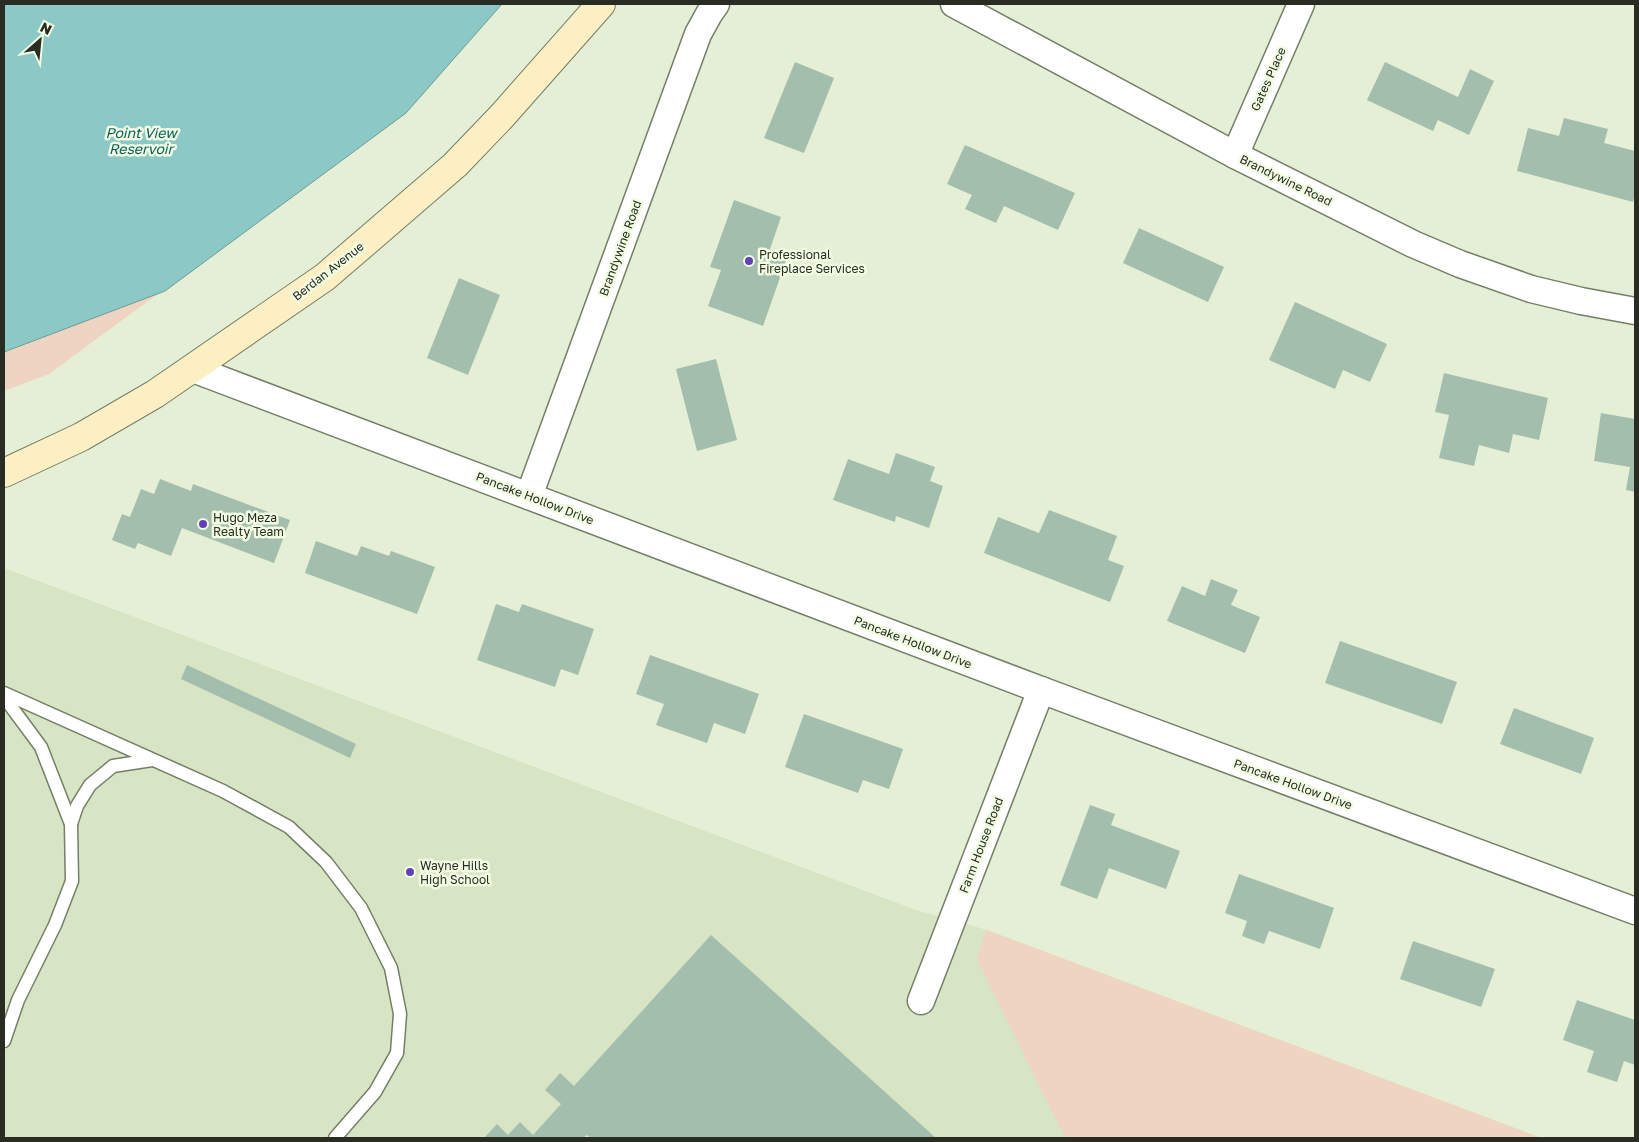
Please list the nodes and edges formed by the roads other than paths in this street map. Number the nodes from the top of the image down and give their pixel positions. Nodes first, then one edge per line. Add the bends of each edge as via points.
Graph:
1 (601, 4) edge
2 (716, 4) edge
3 (954, 4) edge
4 (1301, 4) edge
5 (1235, 155) junction
6 (1635, 311) edge
7 (193, 369) junction
8 (4, 473) edge
9 (529, 496) junction
10 (1041, 690) junction
11 (4, 693) edge
12 (4, 696) edge
13 (152, 760) junction
14 (71, 824) junction
15 (1635, 911) edge
16 (921, 1001) dead end
17 (4, 1041) edge
18 (335, 1138) edge

1 - 7 main road, Berdan Avenue via 455,165 325,277
2 - 9 street, Brandywine Road via 698,34
3 - 5 street, Brandywine Road
4 - 5 street, Gates Place
5 - 6 street, Brandywine Road via 1460,264 1531,289
7 - 8 main road, Berdan Avenue via 82,437
7 - 9 street, Pancake Hollow Drive
9 - 10 street, Pancake Hollow Drive
10 - 15 street, Pancake Hollow Drive
10 - 16 street, Farm House Road
11 - 13 lane
12 - 14 lane via 42,747
13 - 14 lane via 113,766 90,785
13 - 18 lane via 223,791 289,827 326,862 361,908 391,968 400,1014 397,1053 376,1092
14 - 17 lane via 72,881 55,925 18,1000

